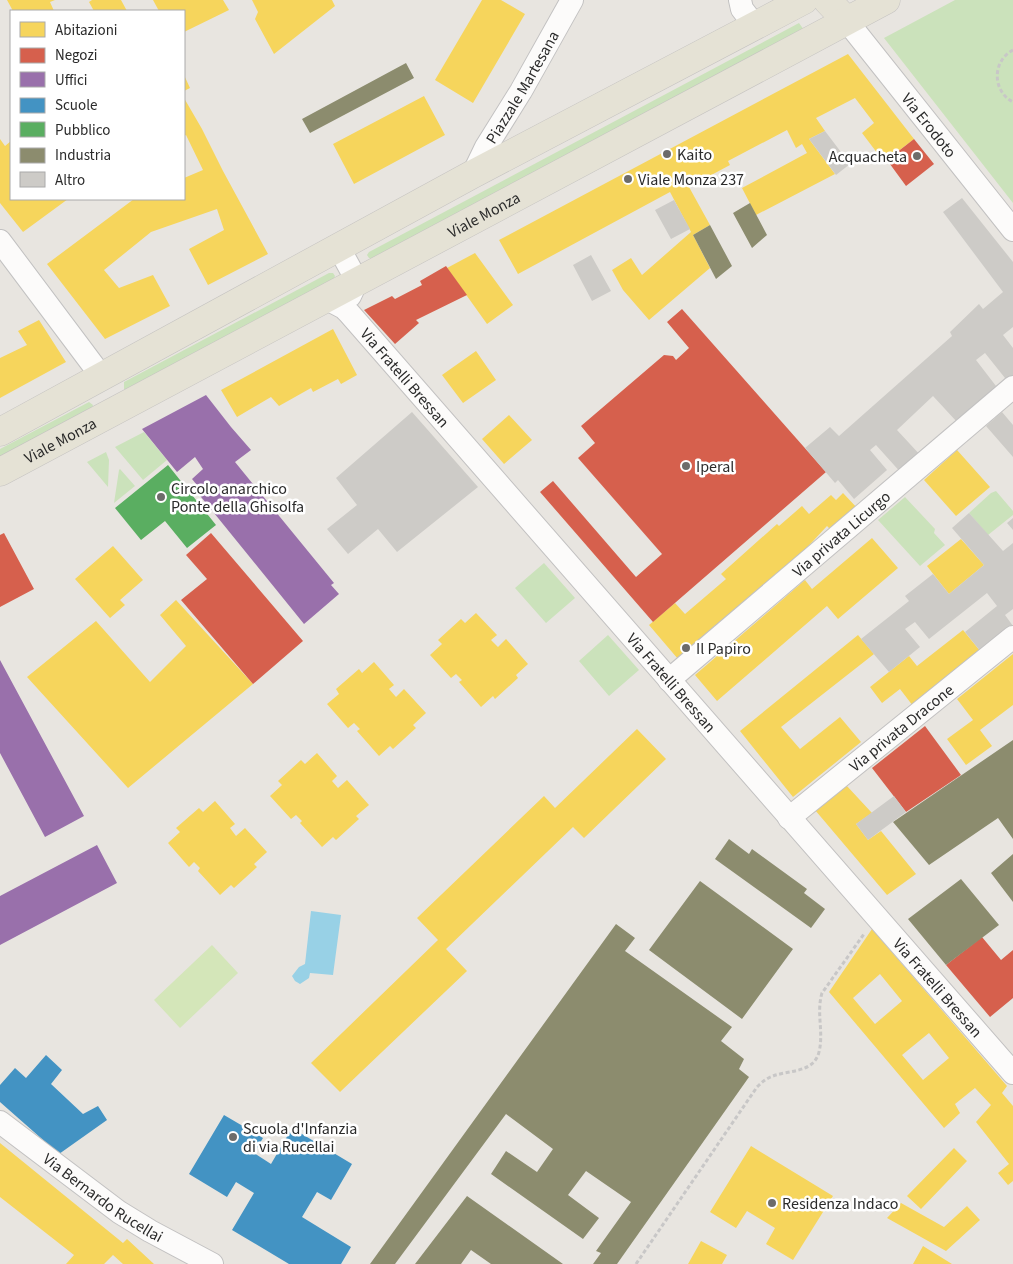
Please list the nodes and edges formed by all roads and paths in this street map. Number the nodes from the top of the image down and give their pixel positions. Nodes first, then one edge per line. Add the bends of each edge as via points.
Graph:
1 (572, 0) edge
2 (740, 0) edge
3 (804, 0) edge
4 (827, 0) edge
5 (886, 0) edge
6 (846, 20) junction
7 (756, 27) junction
8 (1013, 50) edge
9 (1013, 102) edge
10 (473, 174) junction
11 (1013, 230) edge
12 (0, 241) edge
13 (339, 248) junction
14 (357, 281) junction
15 (335, 303) junction
16 (102, 377) junction
17 (1013, 387) edge
18 (119, 408) junction
19 (0, 432) edge
20 (0, 472) edge
21 (1013, 638) edge
22 (669, 680) junction
23 (789, 818) junction
24 (876, 917) junction
25 (1013, 1073) edge
26 (0, 1122) edge
27 (210, 1264) edge
28 (636, 1264) edge

1 - 10 street, Piazzale Martesana
2 - 7 street via 742,9
3 - 7 main road
4 - 6 main road
5 - 6 main road, Viale Monza
6 - 11 street, Via Erodoto
6 - 14 main road, Viale Monza
7 - 10 main road
8 - 9 path via 1003,58 996,75 1002,93
10 - 13 main road
12 - 16 street
13 - 14 street
13 - 16 main road
14 - 15 main road, Viale Monza
15 - 18 main road, Viale Monza
15 - 22 street, Via Fratelli Bressan
16 - 18 main road
16 - 19 main road
17 - 22 street, Via privata Licurgo
18 - 20 main road, Viale Monza
21 - 23 street, Via privata Dracone
22 - 23 street, Via Fratelli Bressan
23 - 24 street, Via Fratelli Bressan
24 - 25 street, Via Fratelli Bressan
24 - 28 path via 822,993 818,1056 804,1069 770,1076 757,1087
26 - 27 street, Via Bernardo Rucellai via 120,1212

